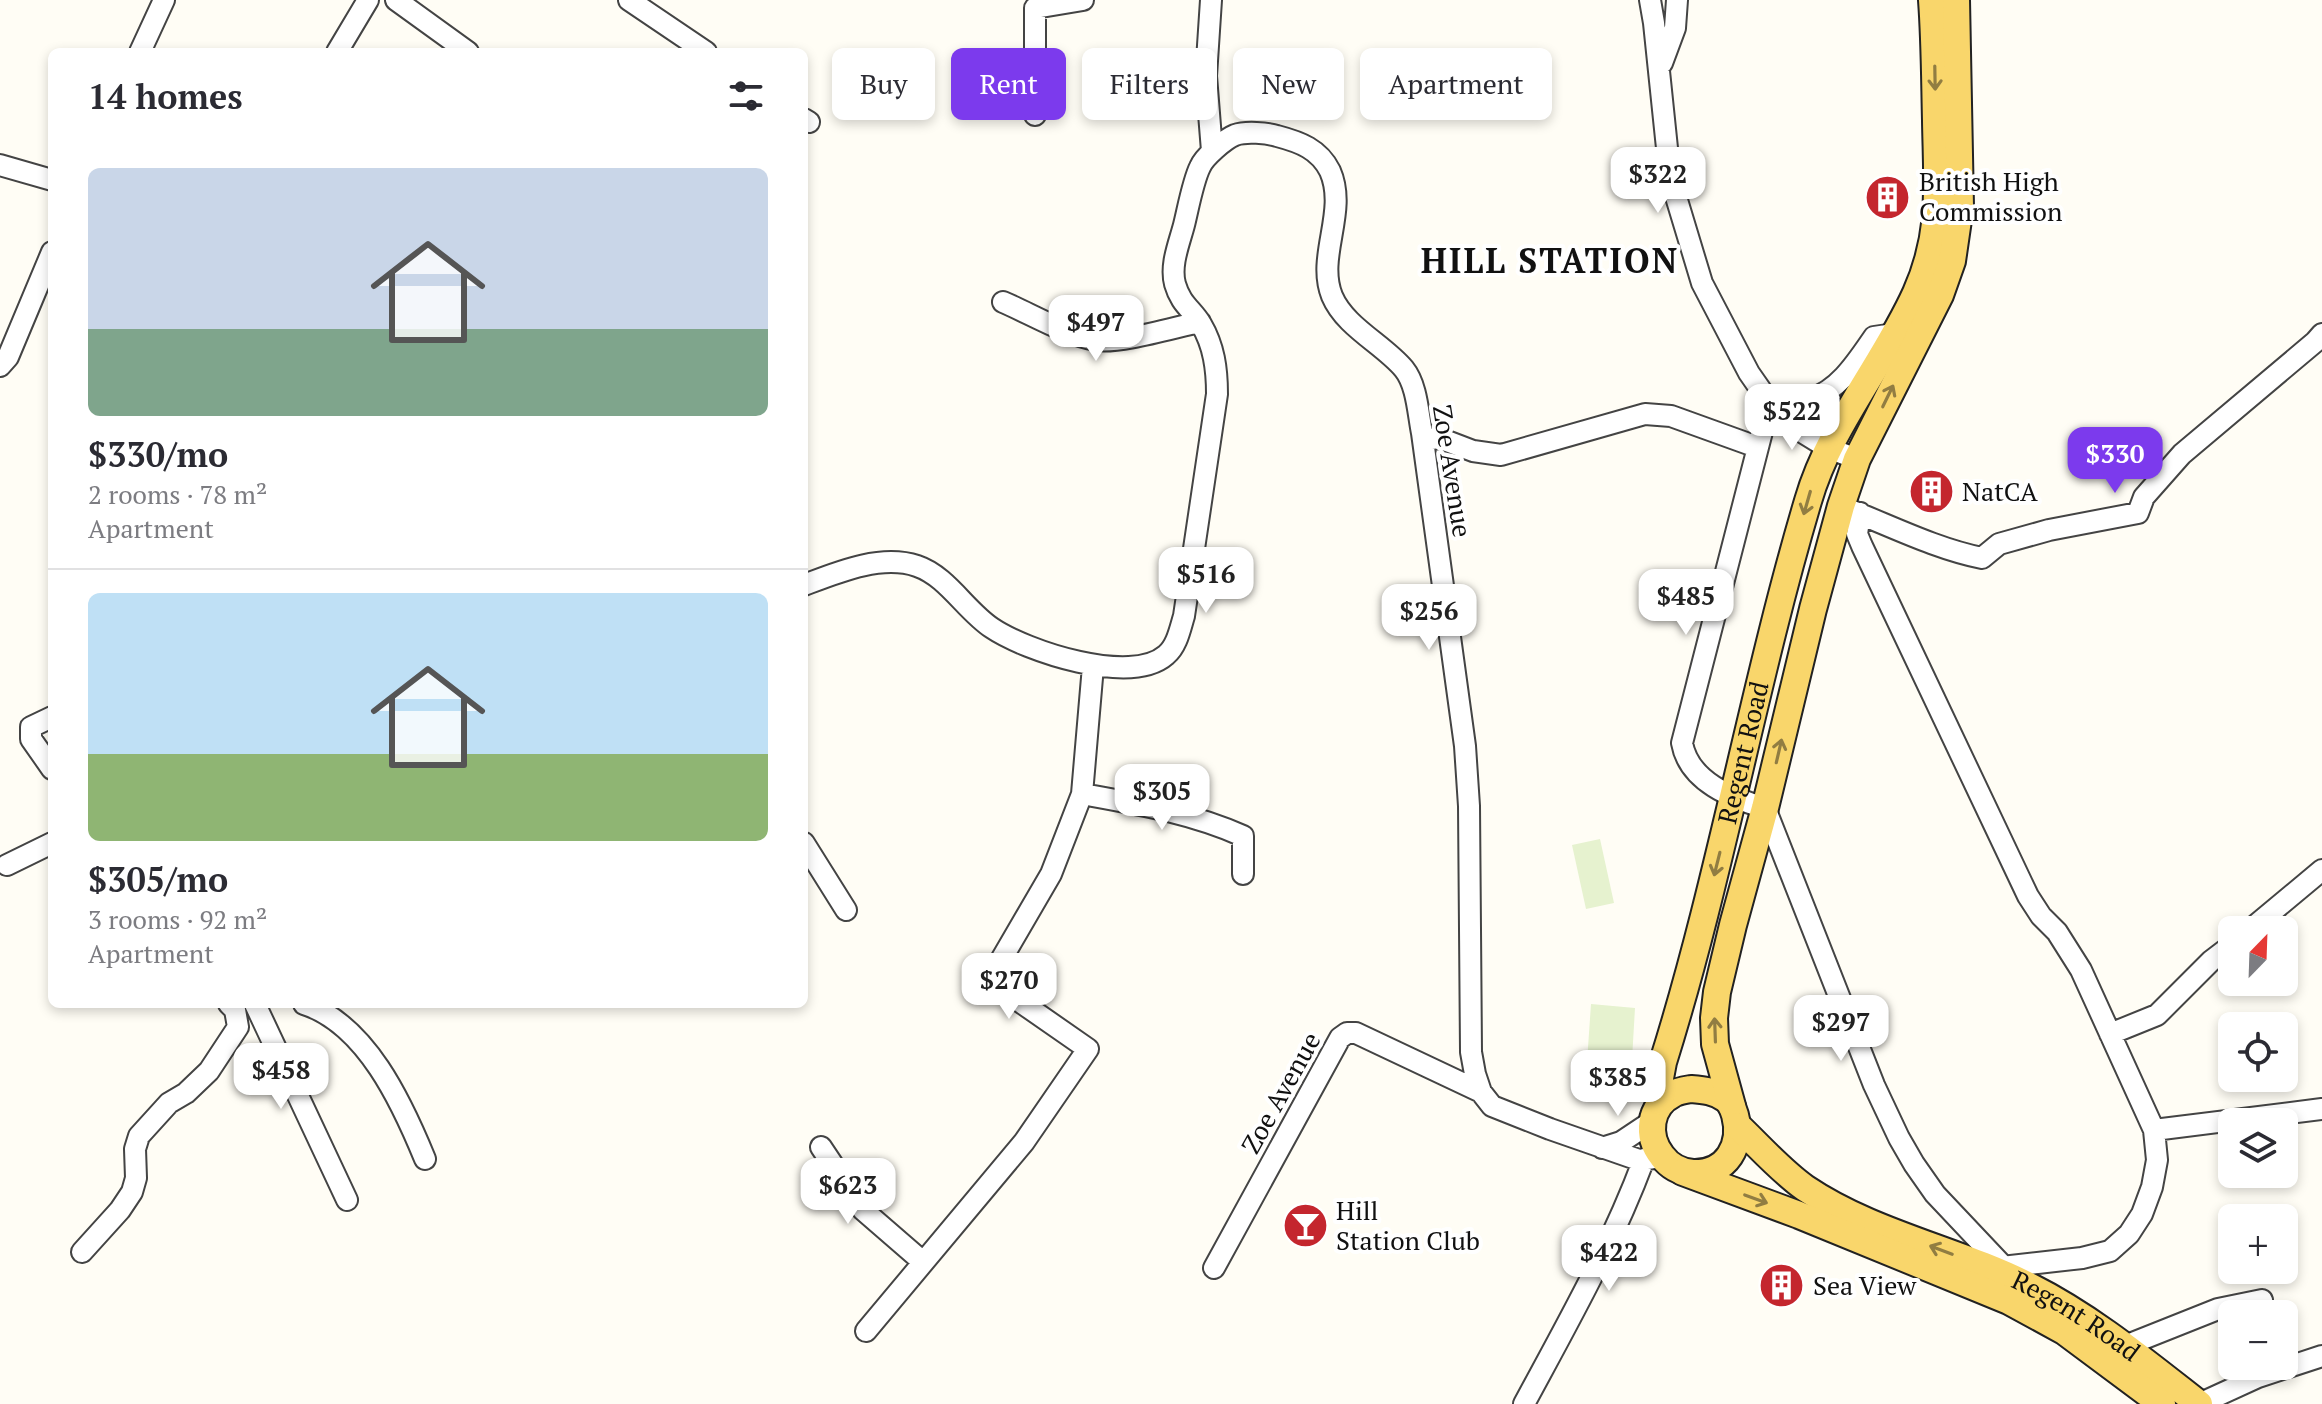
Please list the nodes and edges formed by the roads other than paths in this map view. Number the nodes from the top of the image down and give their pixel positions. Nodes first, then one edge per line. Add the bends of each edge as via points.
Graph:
1 (164, 0) edge
2 (368, 0) edge
3 (396, 0) edge
4 (629, 0) edge
5 (1083, 0) edge
6 (1211, 0) edge
7 (1650, 0) edge
8 (1677, 0) edge
9 (1932, 0) edge
10 (1956, 0) edge
11 (142, 48) edge
12 (339, 48) edge
13 (462, 48) edge
14 (700, 48) edge
15 (1035, 48) edge
16 (1659, 74) junction
17 (1212, 151) junction
18 (0, 165) edge
19 (48, 179) edge
20 (48, 262) edge
21 (1003, 302) dead end
22 (1200, 322) junction
23 (1894, 334) junction
24 (2322, 334) edge
25 (0, 366) edge
26 (1765, 395) junction
27 (1423, 440) junction
28 (1757, 447) junction
29 (1828, 448) junction
30 (1857, 459) junction
31 (1850, 510) junction
32 (808, 584) edge
33 (1093, 666) junction
34 (48, 719) edge
35 (48, 763) edge
36 (1082, 794) junction
37 (1733, 798) junction
38 (1765, 808) junction
39 (48, 845) edge
40 (808, 849) edge
41 (7, 865) dead end
42 (2322, 870) edge
43 (1243, 874) dead end
44 (846, 910) dead end
45 (2267, 916) edge
46 (2218, 956) edge
47 (233, 1008) edge
48 (257, 1008) edge
49 (313, 1008) edge
50 (2110, 1034) junction
51 (1481, 1092) junction
52 (2322, 1109) edge
53 (1656, 1112) junction
54 (1735, 1116) junction
55 (2154, 1130) junction
56 (821, 1147) dead end
57 (1602, 1148) junction
58 (425, 1159) dead end
59 (1663, 1163) junction
60 (347, 1200) dead end
61 (82, 1252) dead end
62 (923, 1262) junction
63 (1998, 1267) junction
64 (1214, 1268) dead end
65 (1965, 1283) junction
66 (2218, 1309) edge
67 (866, 1331) dead end
68 (2125, 1346) junction
69 (2322, 1356) edge
70 (1524, 1404) edge
71 (2162, 1404) edge
72 (2199, 1404) edge

1 - 11 street
2 - 12 street
3 - 13 street
4 - 14 street
5 - 15 street via 1035,8
6 - 17 street via 1206,76
7 - 16 street
8 - 16 street via 1675,28
9 -> 23 main road, Regent Road via 1938,214 1930,256
30 -> 10 main road, Regent Road via 1952,261 1960,206
16 - 26 street via 1670,177 1702,283
17 - 22 street via 1200,166 1174,264 1184,305
17 - 27 street, Zoe Avenue via 1236,134 1269,133 1315,150 1330,172 1335,196 1327,282 1344,314 1406,371
18 - 19 street
20 - 25 street
21 - 22 street via 1098,341
22 - 33 street via 1217,370 1217,394 1179,634 1165,656 1143,666
23 - 26 street via 1874,337 1831,388 1809,399
23 - 29 main road, Regent Road
24 - 31 street via 2182,454 2144,497 2138,513 1999,544 1982,558
26 - 28 street
26 - 29 street via 1781,419
27 - 28 street via 1439,438 1501,455 1645,414 1671,416
27 - 51 street, Zoe Avenue via 1465,746 1471,1052
28 - 37 street via 1682,743 1694,771
29 - 30 street
29 -> 37 main road, Regent Road via 1808,500 1767,650
30 - 31 main road, Regent Road
38 -> 31 main road, Regent Road via 1813,609
31 - 50 street via 1862,546 2021,882 2081,970
32 - 33 street via 871,564 896,561 920,567 975,616 1015,642
33 - 36 street
34 - 35 street via 31,727 31,739
36 - 43 street via 1168,810 1243,836
36 - 62 street via 1051,874 998,965 996,979 1006,992 1088,1049 1024,1142
37 - 38 street
37 -> 53 main road, Regent Road via 1663,1062
54 -> 38 main road, Regent Road via 1715,1044 1715,1005
38 - 63 street via 1899,1138 1935,1194
39 - 41 street
40 - 44 street
42 - 45 street
46 - 50 street via 2157,1015
47 - 61 street via 238,1027 209,1071 139,1136 132,1192
48 - 60 street
49 - 58 street via 348,1031 380,1068
50 - 55 street
51 - 57 street, Zoe Avenue via 1492,1106
51 - 64 street, Zoe Avenue via 1347,1033
52 - 55 street
53 - 54 main road via 1674,1093 1691,1089 1724,1097
53 - 57 street via 1621,1142
53 - 59 main road via 1653,1143
54 - 59 main road via 1732,1152 1713,1170 1700,1173
63 -> 54 main road, Regent Road via 1831,1204 1793,1178
55 - 63 street via 2157,1160 2152,1187 2129,1234 2110,1251
56 - 62 street via 863,1210
57 - 59 street, Zoe Avenue
59 -> 65 main road, Regent Road
59 - 70 street via 1624,1211
62 - 67 street
63 - 65 street
63 - 68 main road, Regent Road
65 - 71 main road, Regent Road via 2053,1324
66 - 68 street
68 - 72 main road, Regent Road
69 - 72 street

